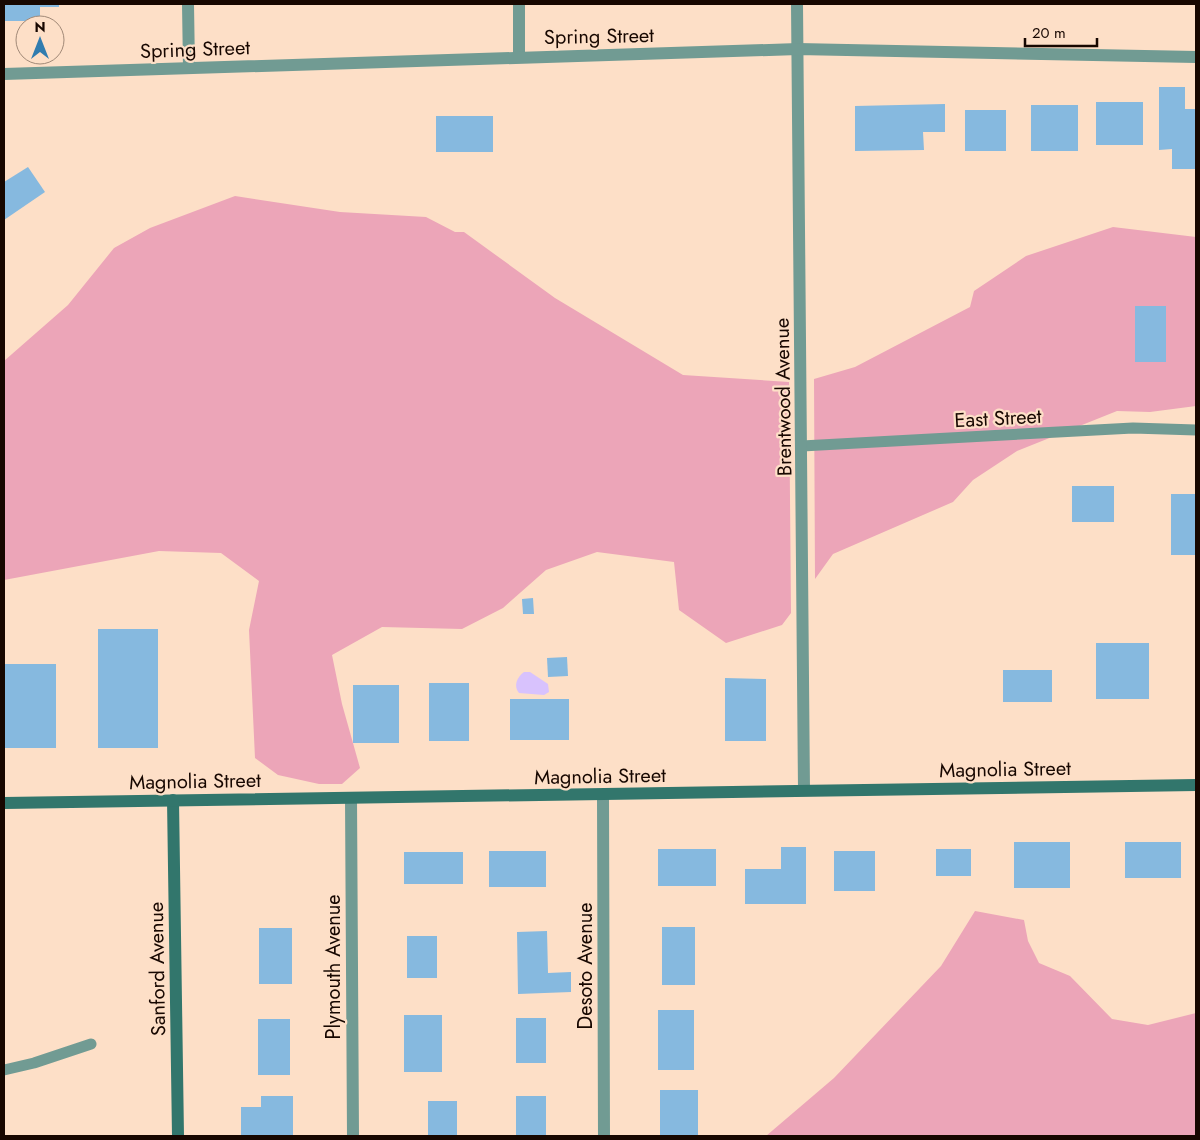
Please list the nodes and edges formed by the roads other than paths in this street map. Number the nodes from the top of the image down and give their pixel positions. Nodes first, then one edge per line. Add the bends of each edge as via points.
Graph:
1 (188, 4) edge
2 (518, 4) edge
3 (797, 4) edge
4 (798, 49) junction
5 (519, 56) junction
6 (1196, 57) edge
7 (189, 68) junction
8 (4, 74) edge
9 (1196, 430) edge
10 (802, 446) junction
11 (1196, 786) edge
12 (804, 790) junction
13 (603, 795) junction
14 (351, 798) junction
15 (173, 800) junction
16 (4, 803) edge
17 (92, 1044) dead end
18 (4, 1070) edge
19 (178, 1136) edge
20 (353, 1136) edge
21 (604, 1136) edge

1 - 7 street
2 - 5 street
3 - 4 street, Brentwood Avenue
4 - 5 street, Spring Street
4 - 6 street, Spring Street
4 - 10 street, Brentwood Avenue
5 - 7 street, Spring Street
7 - 8 street, Spring Street
9 - 10 lane, East Street via 1133,428
10 - 12 street, Brentwood Avenue
11 - 12 street, Magnolia Street
12 - 13 street, Magnolia Street
13 - 14 street, Magnolia Street
13 - 21 street, Desoto Avenue
14 - 15 street, Magnolia Street
14 - 20 street, Plymouth Avenue
15 - 16 street, Magnolia Street
15 - 19 street, Sanford Avenue
17 - 18 lane

